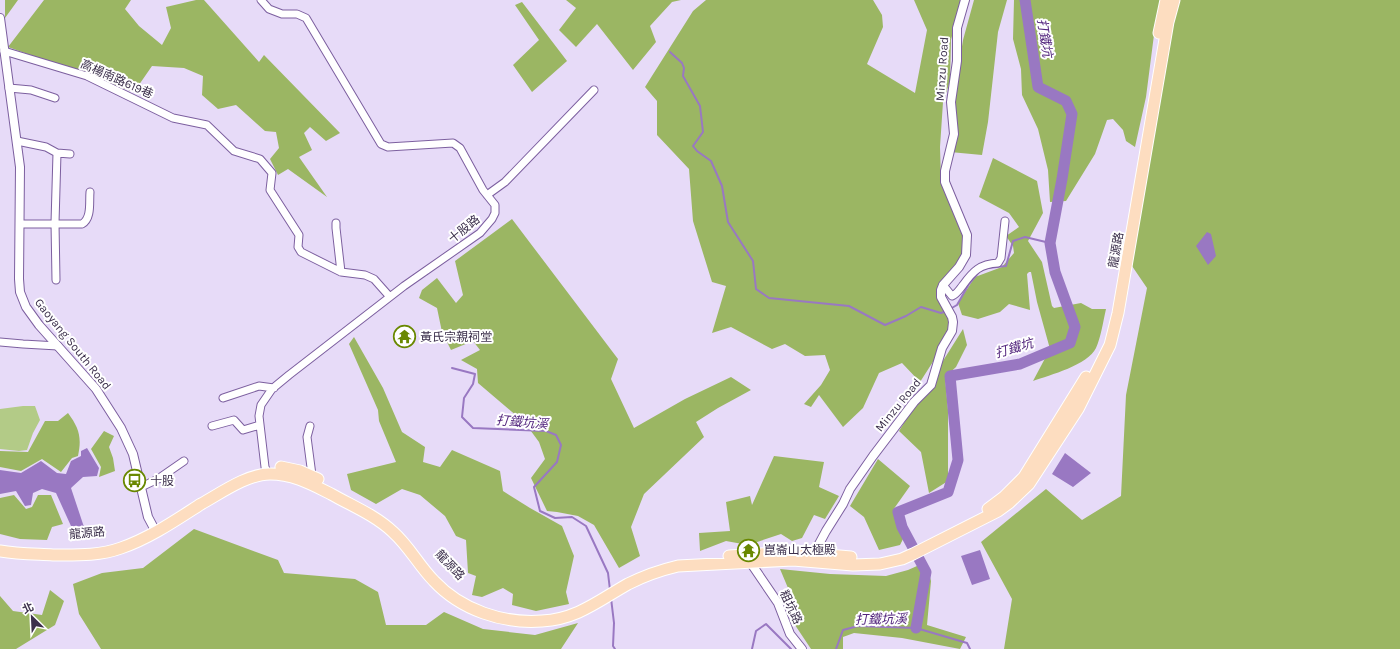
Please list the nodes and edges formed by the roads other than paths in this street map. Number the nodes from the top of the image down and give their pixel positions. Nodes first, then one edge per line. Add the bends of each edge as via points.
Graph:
1 (261, 0) edge
2 (965, 0) edge
3 (1166, 0) edge
4 (1174, 0) edge
5 (0, 18) edge
6 (4, 51) junction
7 (10, 88) junction
8 (594, 90) dead end
9 (55, 98) dead end
10 (18, 141) junction
11 (57, 153) junction
12 (70, 154) dead end
13 (90, 192) dead end
14 (487, 196) junction
15 (1005, 221) dead end
16 (336, 223) dead end
17 (20, 224) junction
18 (55, 224) junction
19 (341, 272) junction
20 (56, 280) dead end
21 (943, 285) junction
22 (390, 297) junction
23 (0, 342) edge
24 (58, 346) junction
25 (274, 388) junction
26 (223, 398) dead end
27 (260, 425) junction
28 (212, 426) dead end
29 (310, 426) dead end
30 (184, 461) dead end
31 (267, 471) junction
32 (312, 476) junction
33 (1027, 481) junction
34 (141, 487) junction
35 (154, 529) junction
36 (0, 544) edge
37 (0, 551) edge
38 (812, 557) junction
39 (748, 558) junction
40 (610, 591) junction
41 (802, 649) edge

1 - 14 street, 十股路 via 269,9 306,18 381,144 388,147 453,143 460,148
2 - 21 street, Minzu Road via 956,28 957,61 951,102 954,134 945,171 946,182 967,235 966,255
3 - 33 main road, 龍源路 via 1112,309 1104,338 1092,367
4 - 33 main road, 龍源路 via 1118,313 1110,345 1078,409
5 - 6 street, Gaoyang South Road
6 - 7 street, Gaoyang South Road
6 - 19 street, 高楊南路619巷 via 87,76 173,118 207,125 234,151 260,159 272,173 270,190 299,235 298,247 301,252
7 - 9 street via 31,90
7 - 10 street, Gaoyang South Road
8 - 14 street via 505,182
10 - 11 street via 46,147
10 - 17 street, Gaoyang South Road
11 - 12 street
11 - 18 street
13 - 18 street via 89,215 86,221 82,224
14 - 22 street, 十股路 via 496,212 480,233
15 - 21 street via 1001,258 998,263 980,266 952,296
16 - 19 street
17 - 18 street
17 - 24 street, Gaoyang South Road via 20,292 26,307
18 - 20 street
19 - 22 street via 374,279
21 - 38 street, Minzu Road via 942,297 952,317 952,331 942,348 931,385 914,402 850,489
22 - 25 street, 十股路
23 - 24 street
24 - 34 street, Gaoyang South Road via 96,389 121,428 133,454
25 - 26 street via 259,386
25 - 27 street, 十股路 via 261,406
27 - 28 street via 244,430 234,420
27 - 31 street, 十股路
29 - 32 street via 306,437
30 - 34 street
31 - 32 main road, 龍源路 via 289,468
31 - 35 main road via 238,483
31 - 40 main road via 309,483 375,518 403,542 427,574 443,590 477,610 522,621 559,619 575,615
32 - 40 main road, 龍源路 via 390,520 408,537 447,585 479,604 522,615 540,615 573,608
33 - 38 main road via 994,506 916,549 879,558
34 - 35 street, Gaoyang South Road
35 - 36 main road, 龍源路 via 119,542 91,548
35 - 37 main road via 121,548 91,555
38 - 39 main road via 794,552
39 - 40 main road via 670,568
39 - 41 street, 粗坑路 via 778,603 790,634

